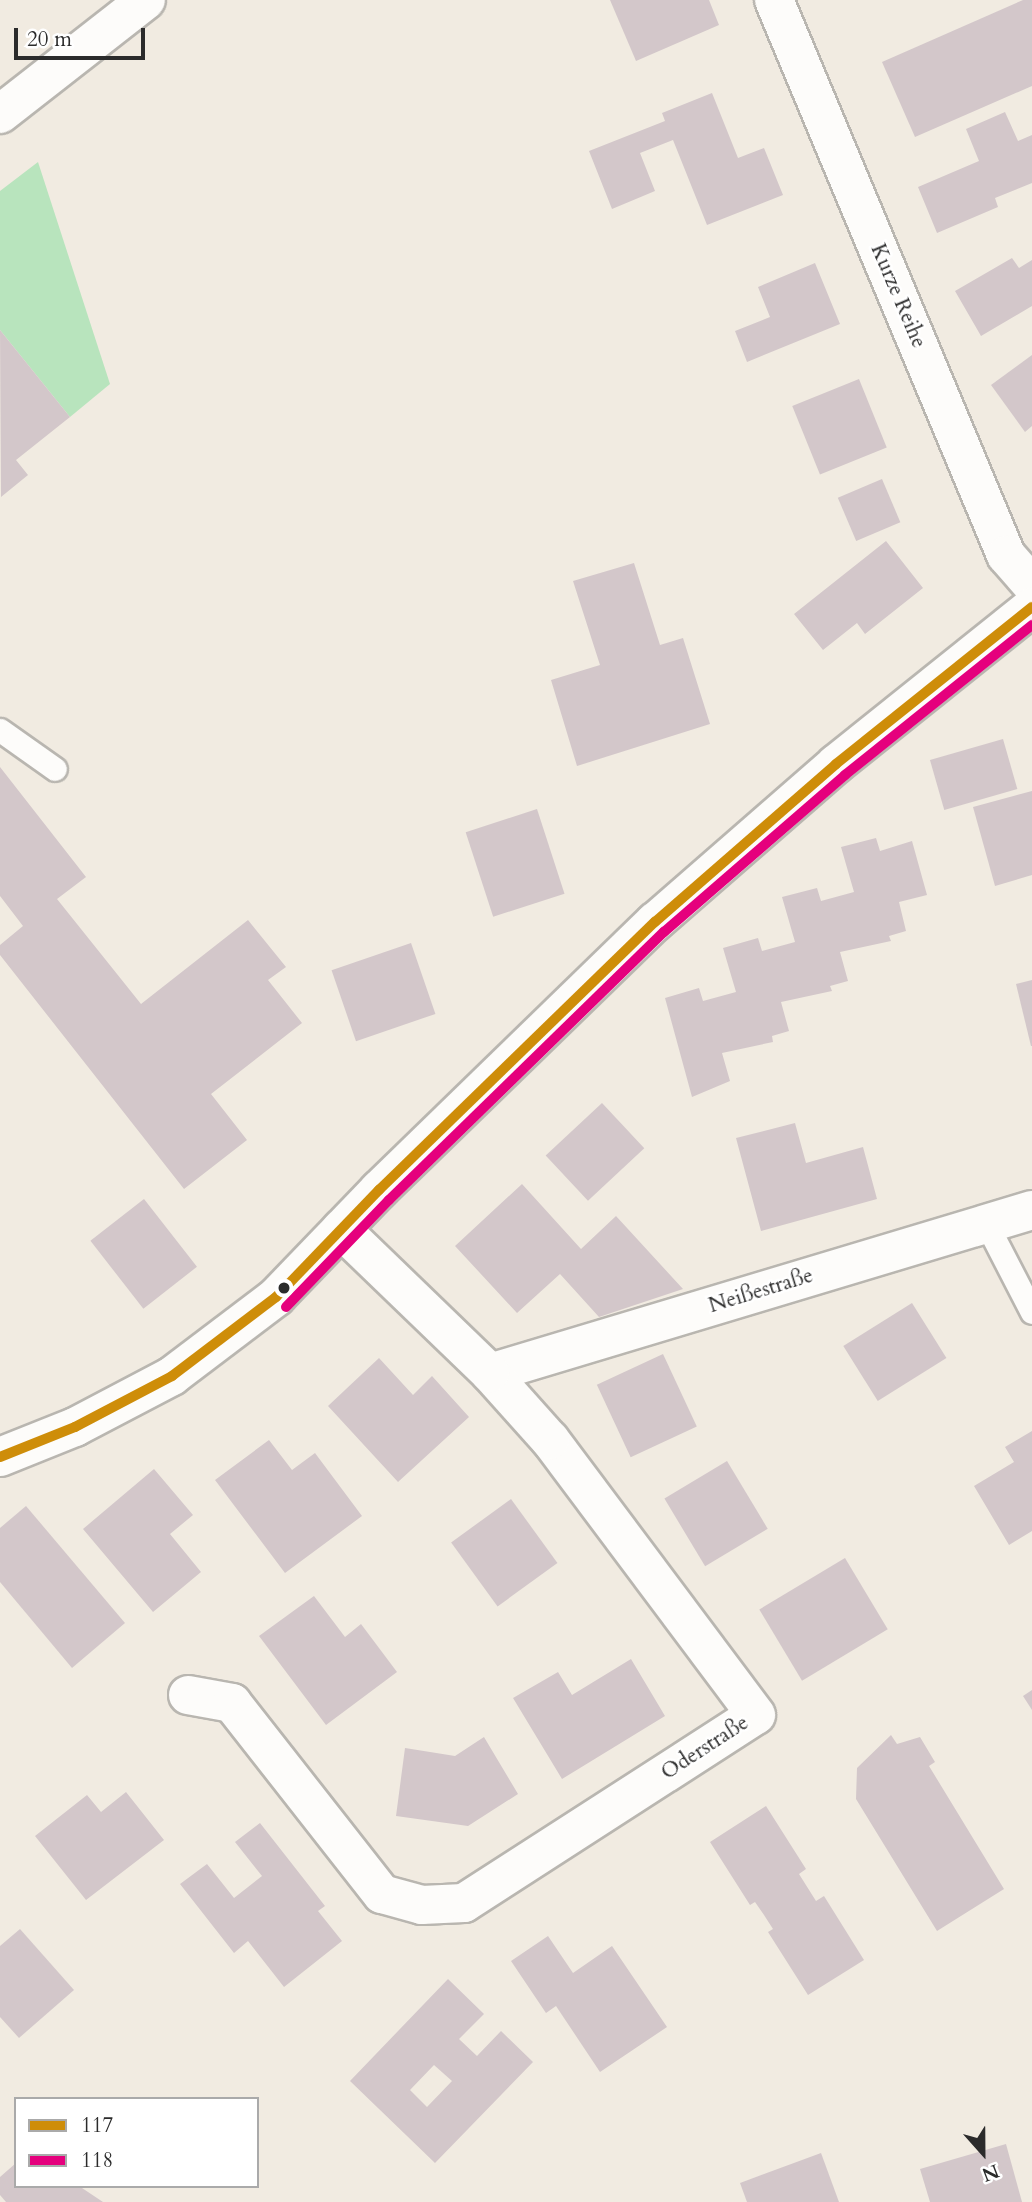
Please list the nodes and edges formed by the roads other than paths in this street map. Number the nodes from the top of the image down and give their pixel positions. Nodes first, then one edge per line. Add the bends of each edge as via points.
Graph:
1 (146, 0) edge
2 (774, 0) edge
3 (0, 114) edge
4 (1032, 585) edge
5 (1032, 607) edge
6 (0, 730) edge
7 (55, 769) dead end
8 (1032, 1210) edge
9 (986, 1223) junction
10 (341, 1229) junction
11 (1032, 1312) edge
12 (490, 1373) junction
13 (0, 1457) edge
14 (188, 1695) dead end

1 - 3 street
2 - 4 street, Kurze Reihe via 1006,555
5 - 10 street via 836,764 655,922
6 - 7 lane
8 - 9 street, Neißestraße
9 - 11 lane
9 - 12 street, Neißestraße
10 - 12 street, Oderstraße
10 - 13 street via 276,1297 172,1376 75,1427
12 - 14 street, Oderstraße via 550,1440 756,1715 464,1903 422,1906 382,1894 233,1703

